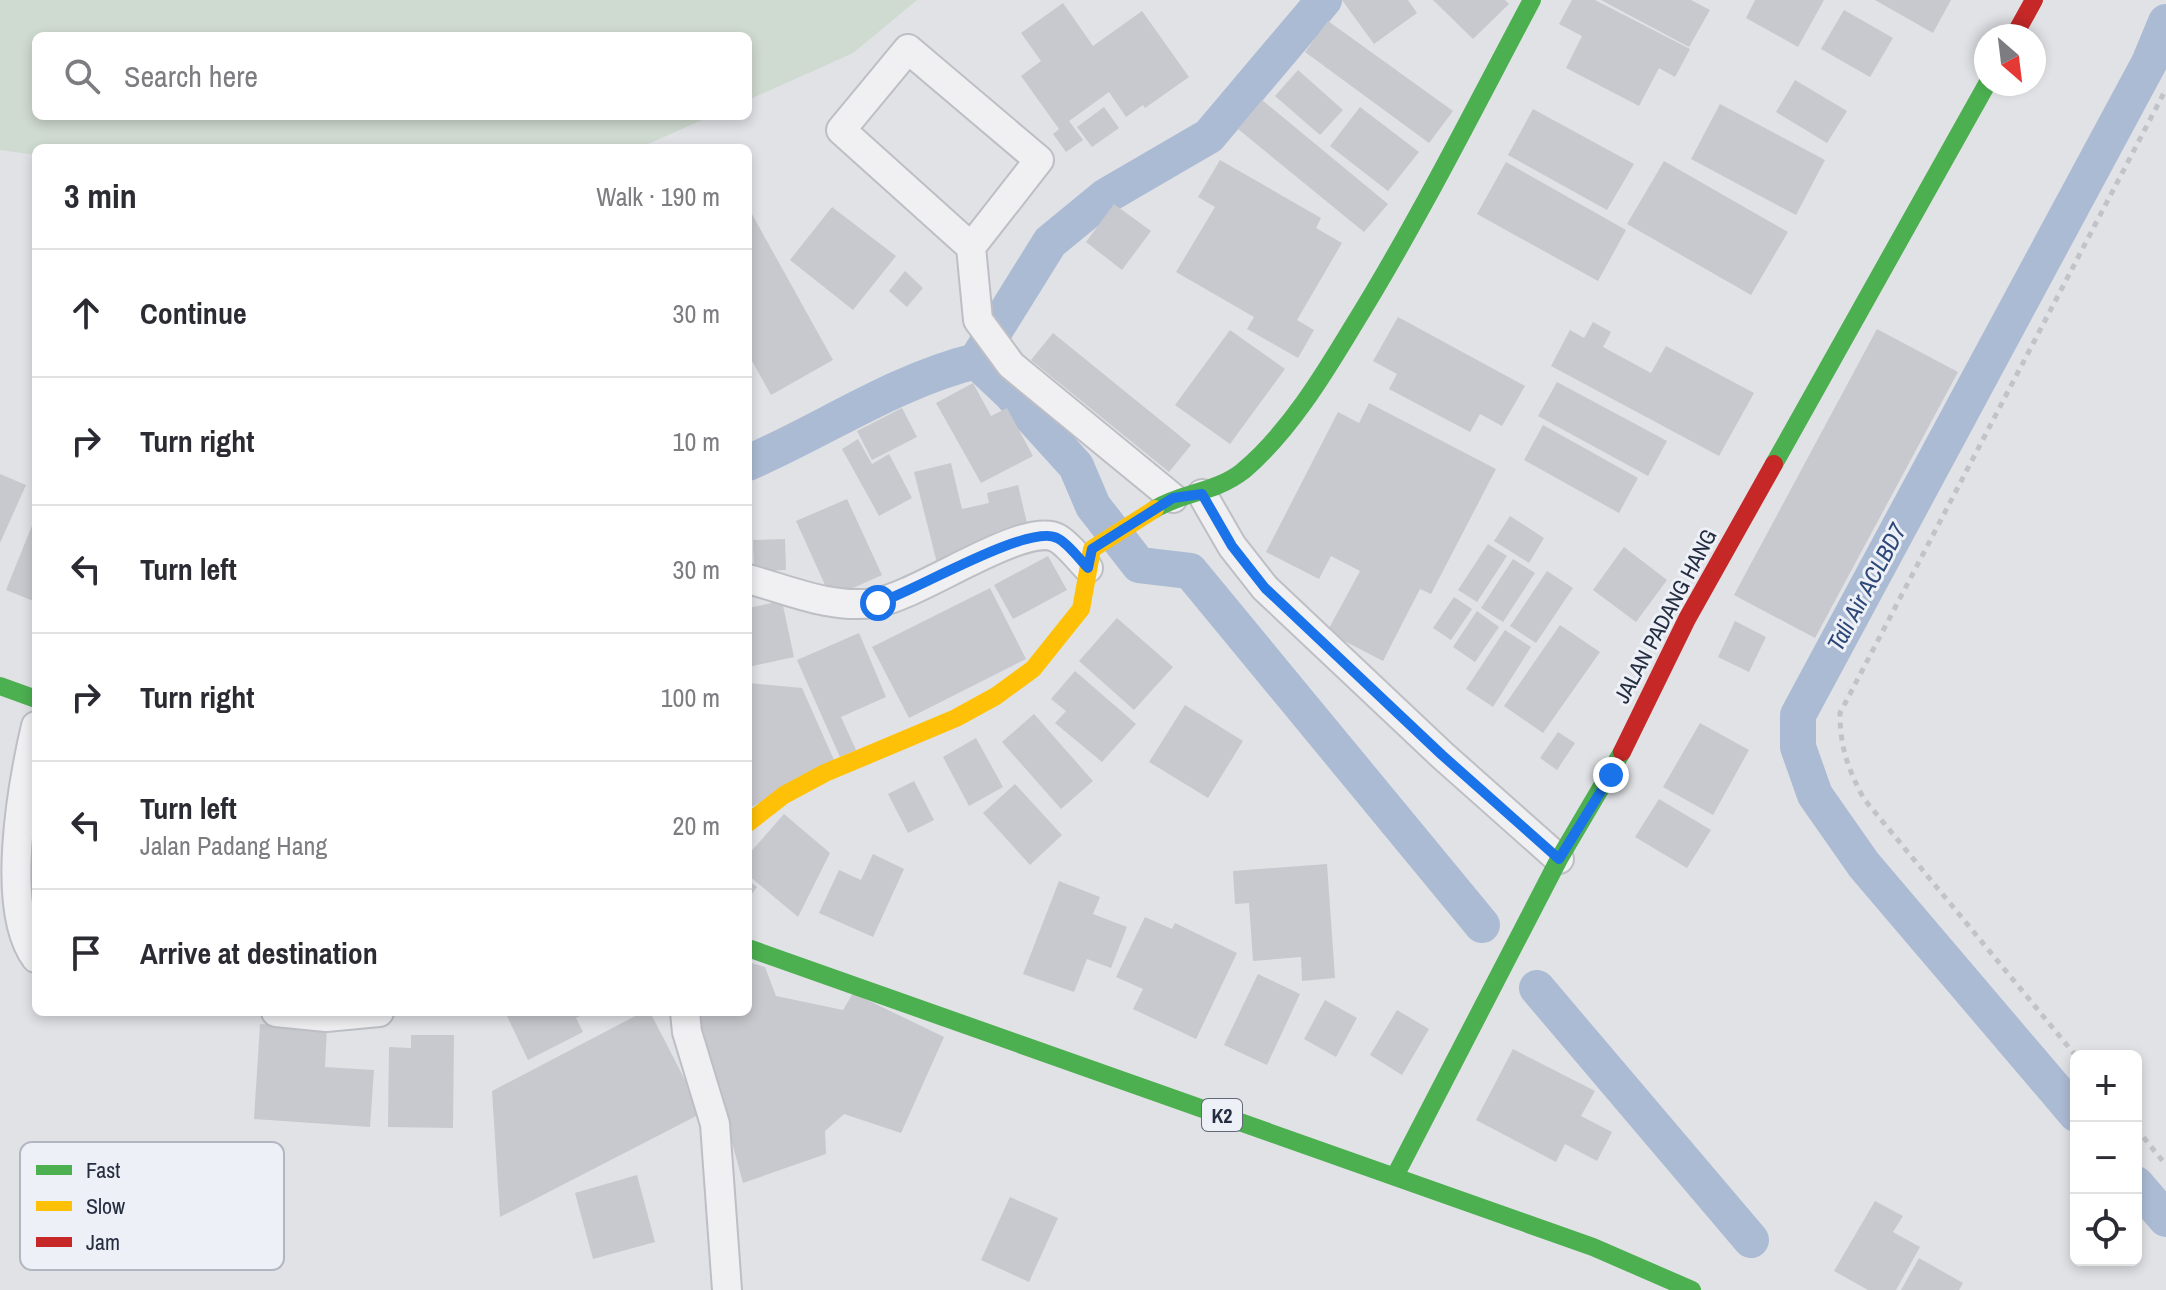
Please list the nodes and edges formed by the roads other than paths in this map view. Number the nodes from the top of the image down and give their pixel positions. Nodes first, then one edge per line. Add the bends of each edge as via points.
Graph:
1 (1532, 0) edge
2 (2034, 0) edge
3 (2021, 24) edge
4 (1980, 96) edge
5 (971, 247) junction
6 (1202, 494) junction
7 (1173, 498) junction
8 (1090, 558) junction
9 (752, 580) edge
10 (0, 686) edge
11 (32, 698) edge
12 (32, 743) edge
13 (752, 820) edge
14 (1554, 870) junction
15 (752, 949) edge
16 (32, 955) edge
17 (316, 1016) edge
18 (337, 1016) edge
19 (685, 1016) edge
20 (1395, 1176) junction
21 (727, 1290) edge
22 (1692, 1290) edge

1 - 6 main road via 1385,275 1324,374 1244,470
2 - 3 main road
4 - 14 main road, JALAN PADANG HANG via 1687,619 1611,775
5 - 5 street via 841,130 908,49 1039,160
5 - 7 street via 978,320 1011,365
6 - 7 main road
6 - 14 street via 1232,546 1265,588
7 - 8 main road
8 - 9 street via 1056,537 1038,535 878,603 832,603
8 - 13 main road via 1081,609 1032,672 972,709 810,782
10 - 11 main road
12 - 16 street via 8,844 6,892 15,925
14 - 20 main road, JALAN PADANG HANG
15 - 20 main road, K2
17 - 18 street
19 - 21 street via 715,1124
20 - 22 main road, K2 via 1593,1247

